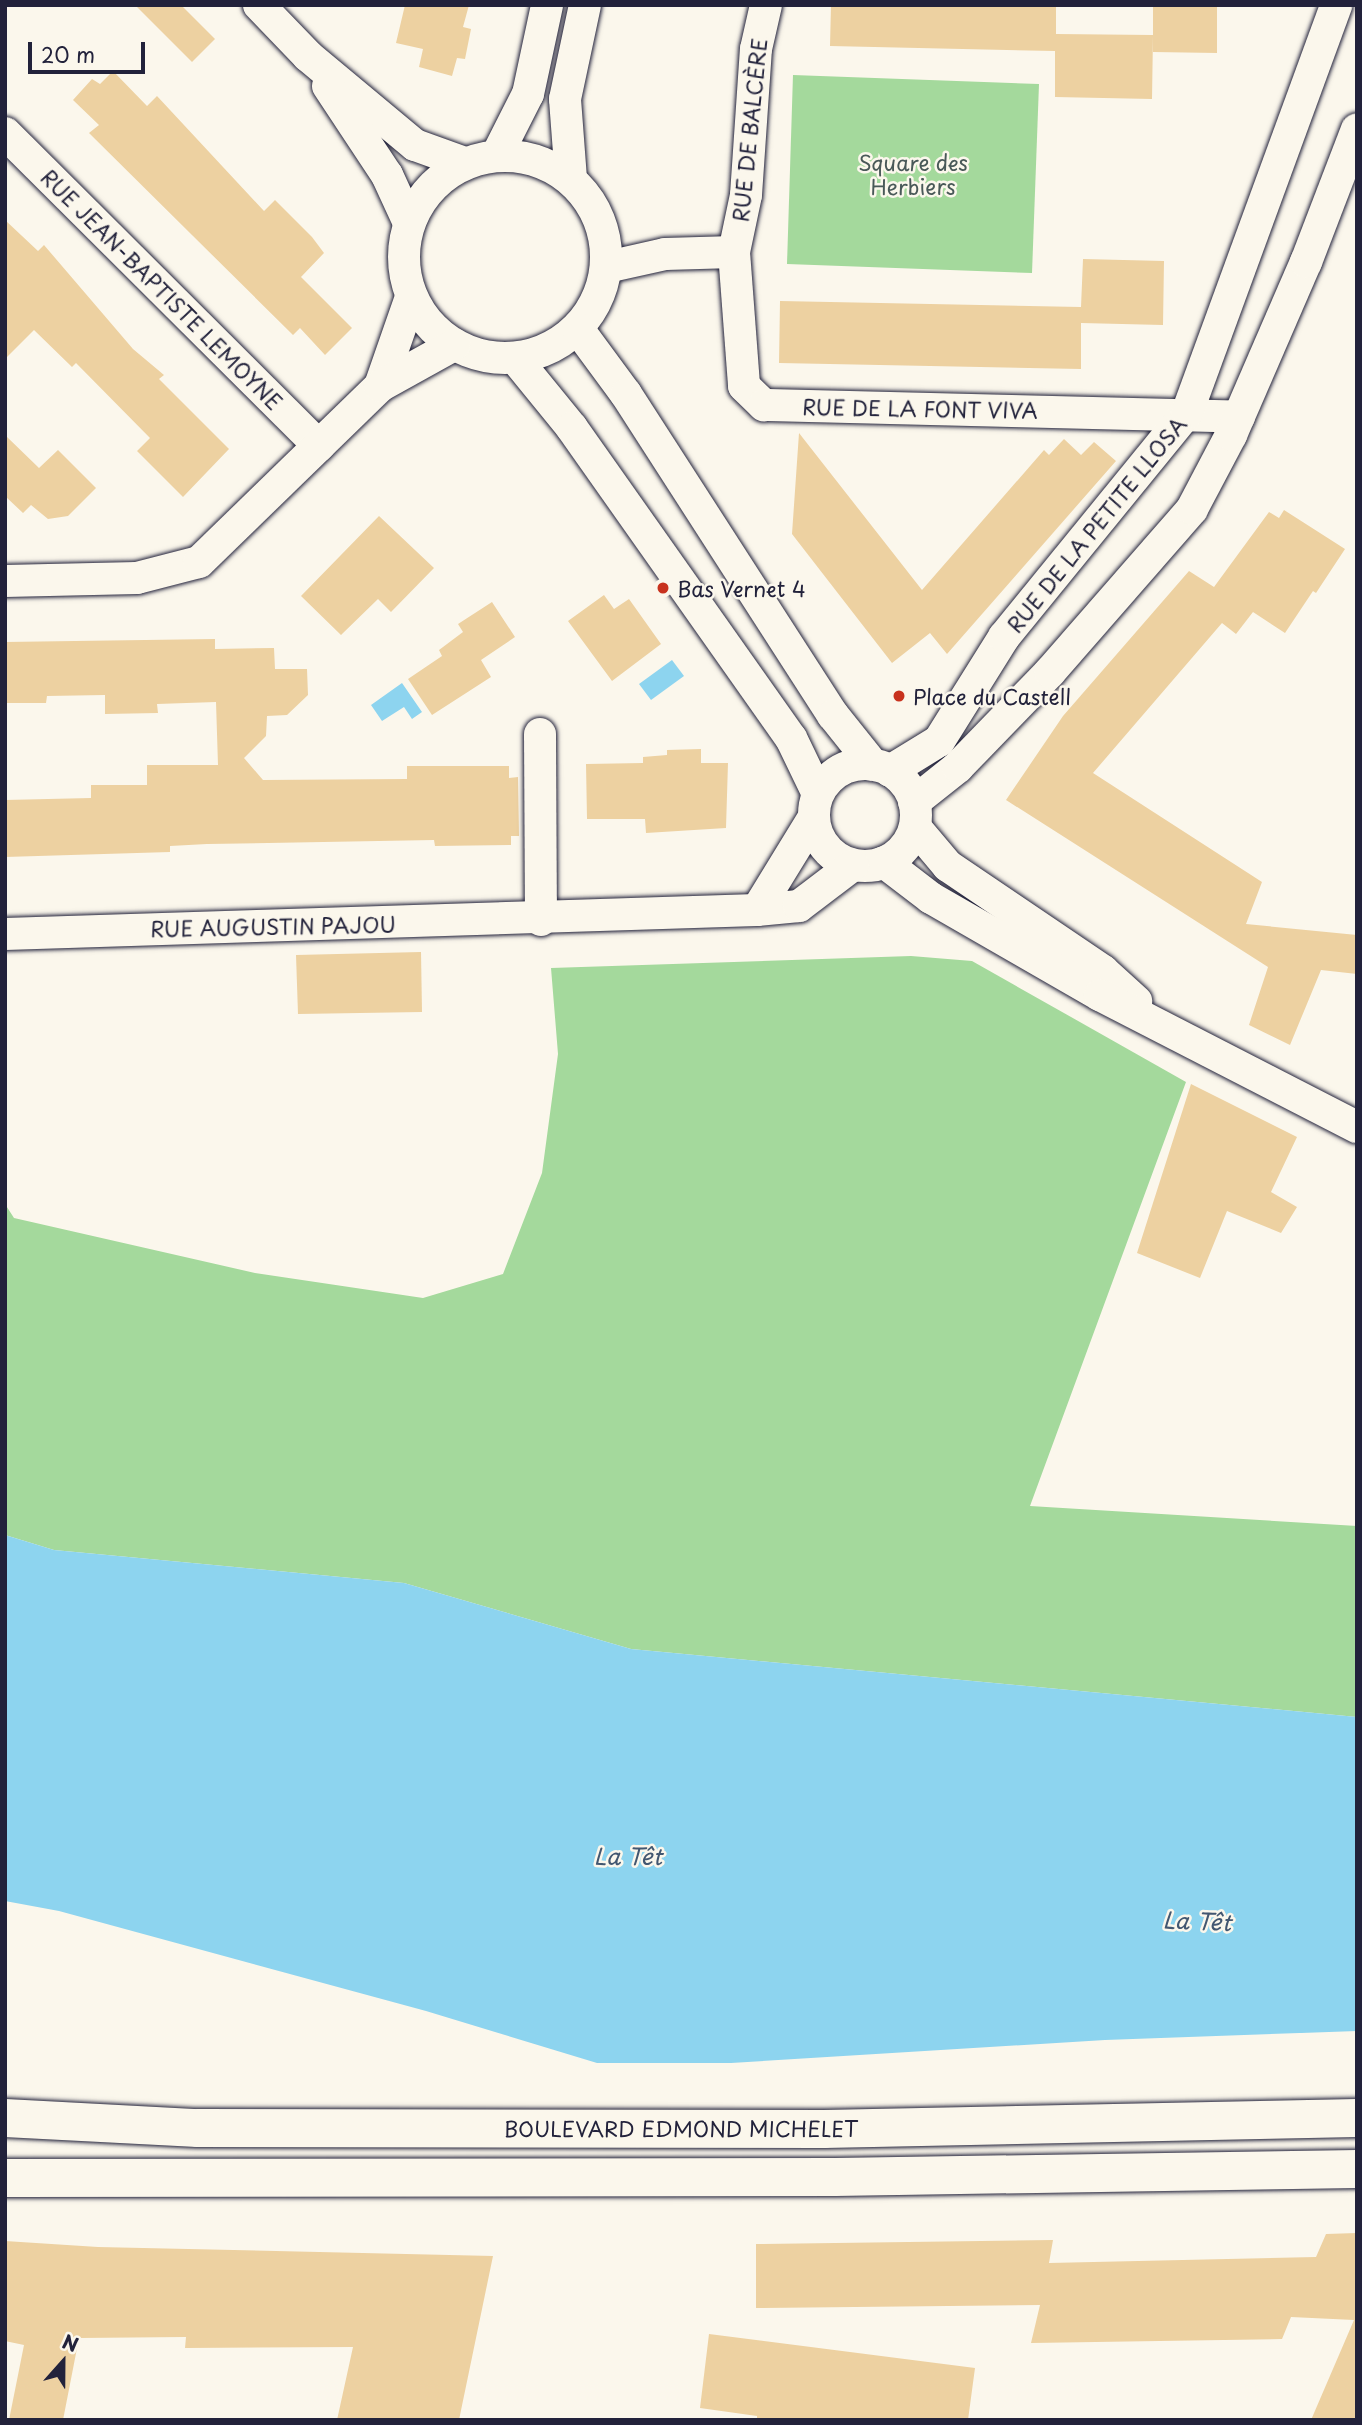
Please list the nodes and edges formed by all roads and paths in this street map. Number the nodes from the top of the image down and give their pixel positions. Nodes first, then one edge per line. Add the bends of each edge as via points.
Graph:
1 (259, 5) edge
2 (547, 5) edge
3 (585, 5) edge
4 (766, 5) edge
5 (1336, 5) edge
6 (308, 56) junction
7 (1357, 129) edge
8 (5, 133) edge
9 (498, 155) junction
10 (464, 163) junction
11 (571, 179) junction
12 (409, 223) junction
13 (734, 252) junction
14 (607, 267) junction
15 (411, 297) junction
16 (578, 329) junction
17 (454, 345) junction
18 (515, 358) junction
19 (380, 386) junction
20 (1187, 413) junction
21 (1239, 417) junction
22 (319, 446) junction
23 (5, 581) edge
24 (540, 734) dead end
25 (881, 768) junction
26 (816, 806) junction
27 (915, 814) junction
28 (884, 862) junction
29 (853, 865) junction
30 (757, 910) junction
31 (541, 920) junction
32 (5, 934) edge
33 (1161, 1023) junction
34 (1357, 1127) edge
35 (5, 2118) edge
36 (1357, 2118) edge
37 (1225, 2119) junction
38 (1357, 2125) edge
39 (1357, 2169) edge
40 (5, 2178) edge

1 - 6 street
2 - 9 street via 528,94
3 - 11 street via 565,99
4 - 13 street, RUE DE BALCÈRE via 756,49 746,195
5 - 20 street, RUE DE LA PETITE LLOSA
6 - 10 street via 415,145
6 - 12 street via 387,175
7 - 21 street
8 - 22 street, RUE JEAN-BAPTISTE LEMOYNE
9 - 10 street
9 - 11 street via 537,160
10 - 12 street via 428,191
11 - 14 street via 597,214 605,234
12 - 15 street via 404,272
13 - 14 street, RUE DE BALCÈRE via 665,254
13 - 20 street, RUE DE LA FONT VIVA via 744,386 764,405
14 - 16 street via 598,301
15 - 17 street via 429,324
15 - 19 street
16 - 18 street via 549,349
16 - 25 street via 626,394 833,715
17 - 18 street via 484,356
17 - 19 street
18 - 26 street via 572,428 783,727
19 - 22 street
20 - 21 street, RUE DE LA FONT VIVA
20 - 25 street, RUE DE LA PETITE LLOSA via 1004,637 939,741
21 - 27 street via 1192,509
22 - 23 street via 199,562 137,578
24 - 31 street
25 - 26 street via 840,770
25 - 27 street via 909,789
26 - 29 street via 825,847
26 - 30 street
27 - 28 street via 898,855
27 - 33 street via 948,866 1103,971
28 - 29 street
28 - 33 street via 931,898 1100,995
29 - 30 street, RUE AUGUSTIN PAJOU via 799,906
30 - 31 street, RUE AUGUSTIN PAJOU
31 - 32 street, RUE AUGUSTIN PAJOU
33 - 34 street
35 - 37 highway, BOULEVARD EDMOND MICHELET via 198,2128 824,2129
36 - 37 highway, BOULEVARD EDMOND MICHELET
37 - 38 highway
39 - 40 highway via 835,2177

